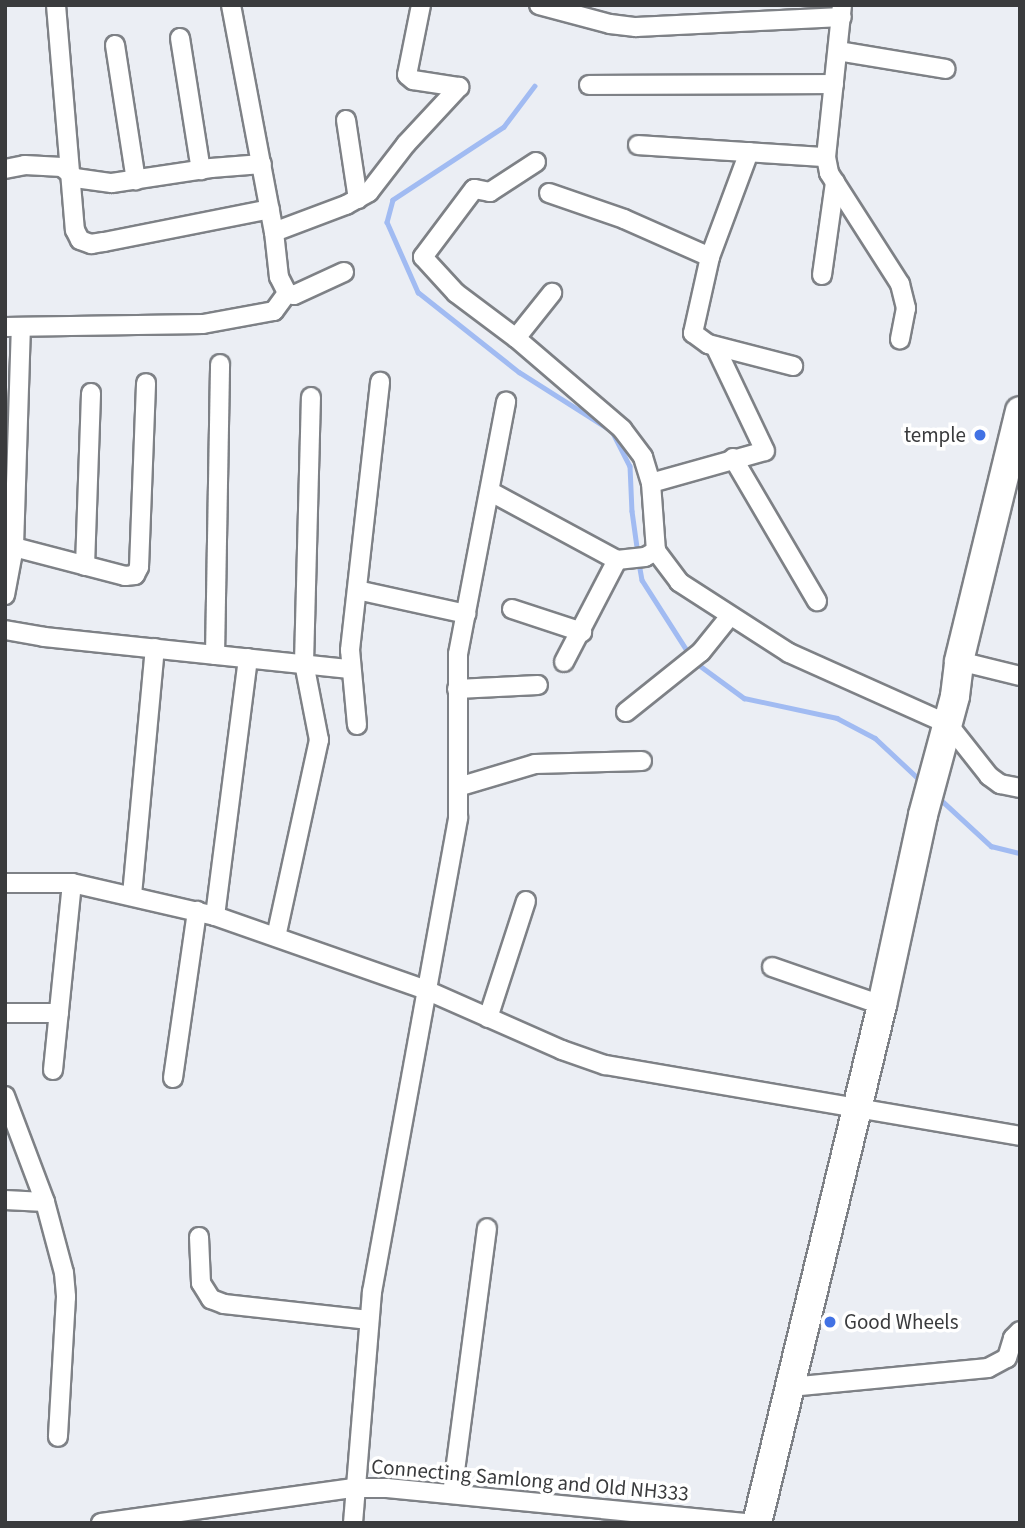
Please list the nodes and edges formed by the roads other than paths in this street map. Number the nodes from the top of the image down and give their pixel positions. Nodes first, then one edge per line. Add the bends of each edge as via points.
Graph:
1 (56, 5) edge
2 (231, 5) edge
3 (421, 5) edge
4 (542, 6) edge
5 (842, 11) edge
6 (180, 38) dead end
7 (115, 45) dead end
8 (838, 51) junction
9 (946, 69) dead end
10 (589, 85) dead end
11 (834, 85) junction
12 (346, 120) dead end
13 (638, 145) dead end
14 (748, 152) junction
15 (825, 157) junction
16 (536, 162) dead end
17 (262, 164) junction
18 (5, 169) edge
19 (201, 170) junction
20 (70, 173) junction
21 (136, 180) junction
22 (835, 182) junction
23 (549, 193) dead end
24 (358, 199) junction
25 (270, 209) junction
26 (274, 232) junction
27 (710, 257) junction
28 (345, 272) dead end
29 (822, 275) dead end
30 (287, 293) junction
31 (552, 293) dead end
32 (13, 327) edge
33 (516, 338) junction
34 (900, 339) dead end
35 (715, 346) junction
36 (220, 365) dead end
37 (793, 366) dead end
38 (380, 382) dead end
39 (146, 383) dead end
40 (91, 393) dead end
41 (311, 397) dead end
42 (506, 402) dead end
43 (1020, 411) edge
44 (733, 458) junction
45 (1020, 472) edge
46 (651, 483) junction
47 (491, 492) junction
48 (14, 547) junction
49 (651, 554) junction
50 (622, 561) junction
51 (85, 566) junction
52 (357, 590) junction
53 (5, 595) edge
54 (817, 601) dead end
55 (512, 609) dead end
56 (466, 614) junction
57 (730, 616) junction
58 (5, 630) edge
59 (582, 632) junction
60 (155, 648) junction
61 (215, 655) junction
62 (248, 658) junction
63 (564, 662) dead end
64 (304, 663) junction
65 (966, 663) junction
66 (350, 669) junction
67 (1020, 676) edge
68 (538, 685) dead end
69 (457, 689) junction
70 (626, 712) dead end
71 (948, 724) junction
72 (357, 725) dead end
73 (642, 761) dead end
74 (458, 787) junction
75 (1020, 788) edge
76 (5, 883) edge
77 (72, 883) junction
78 (132, 895) junction
79 (526, 901) dead end
80 (197, 911) junction
81 (215, 916) junction
82 (275, 937) junction
83 (772, 967) dead end
84 (426, 990) junction
85 (882, 1005) junction
86 (5, 1013) edge
87 (59, 1013) junction
88 (488, 1018) junction
89 (53, 1070) dead end
90 (173, 1078) dead end
91 (5, 1096) edge
92 (857, 1107) junction
93 (1020, 1136) edge
94 (5, 1200) edge
95 (45, 1202) junction
96 (487, 1228) dead end
97 (199, 1237) dead end
98 (369, 1320) junction
99 (1020, 1331) edge
100 (790, 1387) junction
101 (58, 1437) dead end
102 (354, 1488) junction
103 (452, 1494) junction
104 (101, 1523) edge
105 (353, 1523) edge
106 (747, 1523) edge
107 (757, 1523) edge

1 - 20 street
2 - 17 street
3 - 24 street via 407,75 413,80 459,87
4 - 5 street via 636,27
5 - 8 street
6 - 19 street
7 - 21 street
8 - 9 street
8 - 11 street
10 - 11 street
11 - 15 street
12 - 24 street
13 - 14 street
14 - 15 street
14 - 27 street
15 - 22 street
16 - 33 street via 490,192 474,189 423,257 456,293
17 - 19 street
17 - 25 street
18 - 20 street via 50,166
19 - 21 street
20 - 21 street via 75,178 112,183
20 - 25 street via 75,230 80,240 91,244
22 - 29 street
22 - 34 street via 901,284 906,308
23 - 27 street via 624,219
24 - 26 street
25 - 26 street
26 - 30 street via 279,277
27 - 35 street via 693,333
28 - 30 street via 294,295
30 - 32 street via 274,311 203,324
31 - 33 street
32 - 48 street
33 - 46 street via 622,429 643,457
35 - 37 street
35 - 44 street via 765,451
36 - 61 street
38 - 52 street
39 - 51 street via 139,567 135,575 125,576
40 - 51 street
41 - 64 street
42 - 47 street
43 - 65 main road
44 - 46 street
44 - 54 street
45 - 65 main road
46 - 49 street
47 - 50 street
47 - 56 street
48 - 51 street
48 - 53 street
49 - 50 street
49 - 57 street via 679,582
50 - 59 street
52 - 56 street
52 - 66 street
55 - 59 street
56 - 69 street
57 - 70 street via 694,657
57 - 71 street via 789,653
58 - 60 street
59 - 63 street
60 - 61 street
60 - 78 street
61 - 62 street
62 - 64 street
62 - 81 street
64 - 66 street
64 - 82 street via 319,740
65 - 67 street
65 - 71 main road
66 - 72 street
68 - 69 street
69 - 74 street
71 - 75 street via 989,776
71 - 85 main road via 932,775
73 - 74 street via 535,764
74 - 84 street via 458,818
76 - 77 street
77 - 78 street
77 - 87 street
78 - 80 street
79 - 88 street
80 - 81 street
80 - 90 street
81 - 82 street
82 - 84 street
83 - 85 street
84 - 88 street
84 - 98 street
85 - 92 main road
86 - 87 street
87 - 89 street
88 - 92 street via 605,1065
91 - 95 street
92 - 93 street
92 - 100 main road
94 - 95 street
95 - 101 street via 61,1254 66,1297
96 - 103 street
97 - 98 street via 201,1283 211,1299
98 - 102 street
99 - 100 street via 998,1366
100 - 107 main road
102 - 103 street, Connecting Samlong and Old NH333
102 - 104 street, Connecting Samlong and Old NH333
102 - 105 street
103 - 106 street, Connecting Samlong and Old NH333

